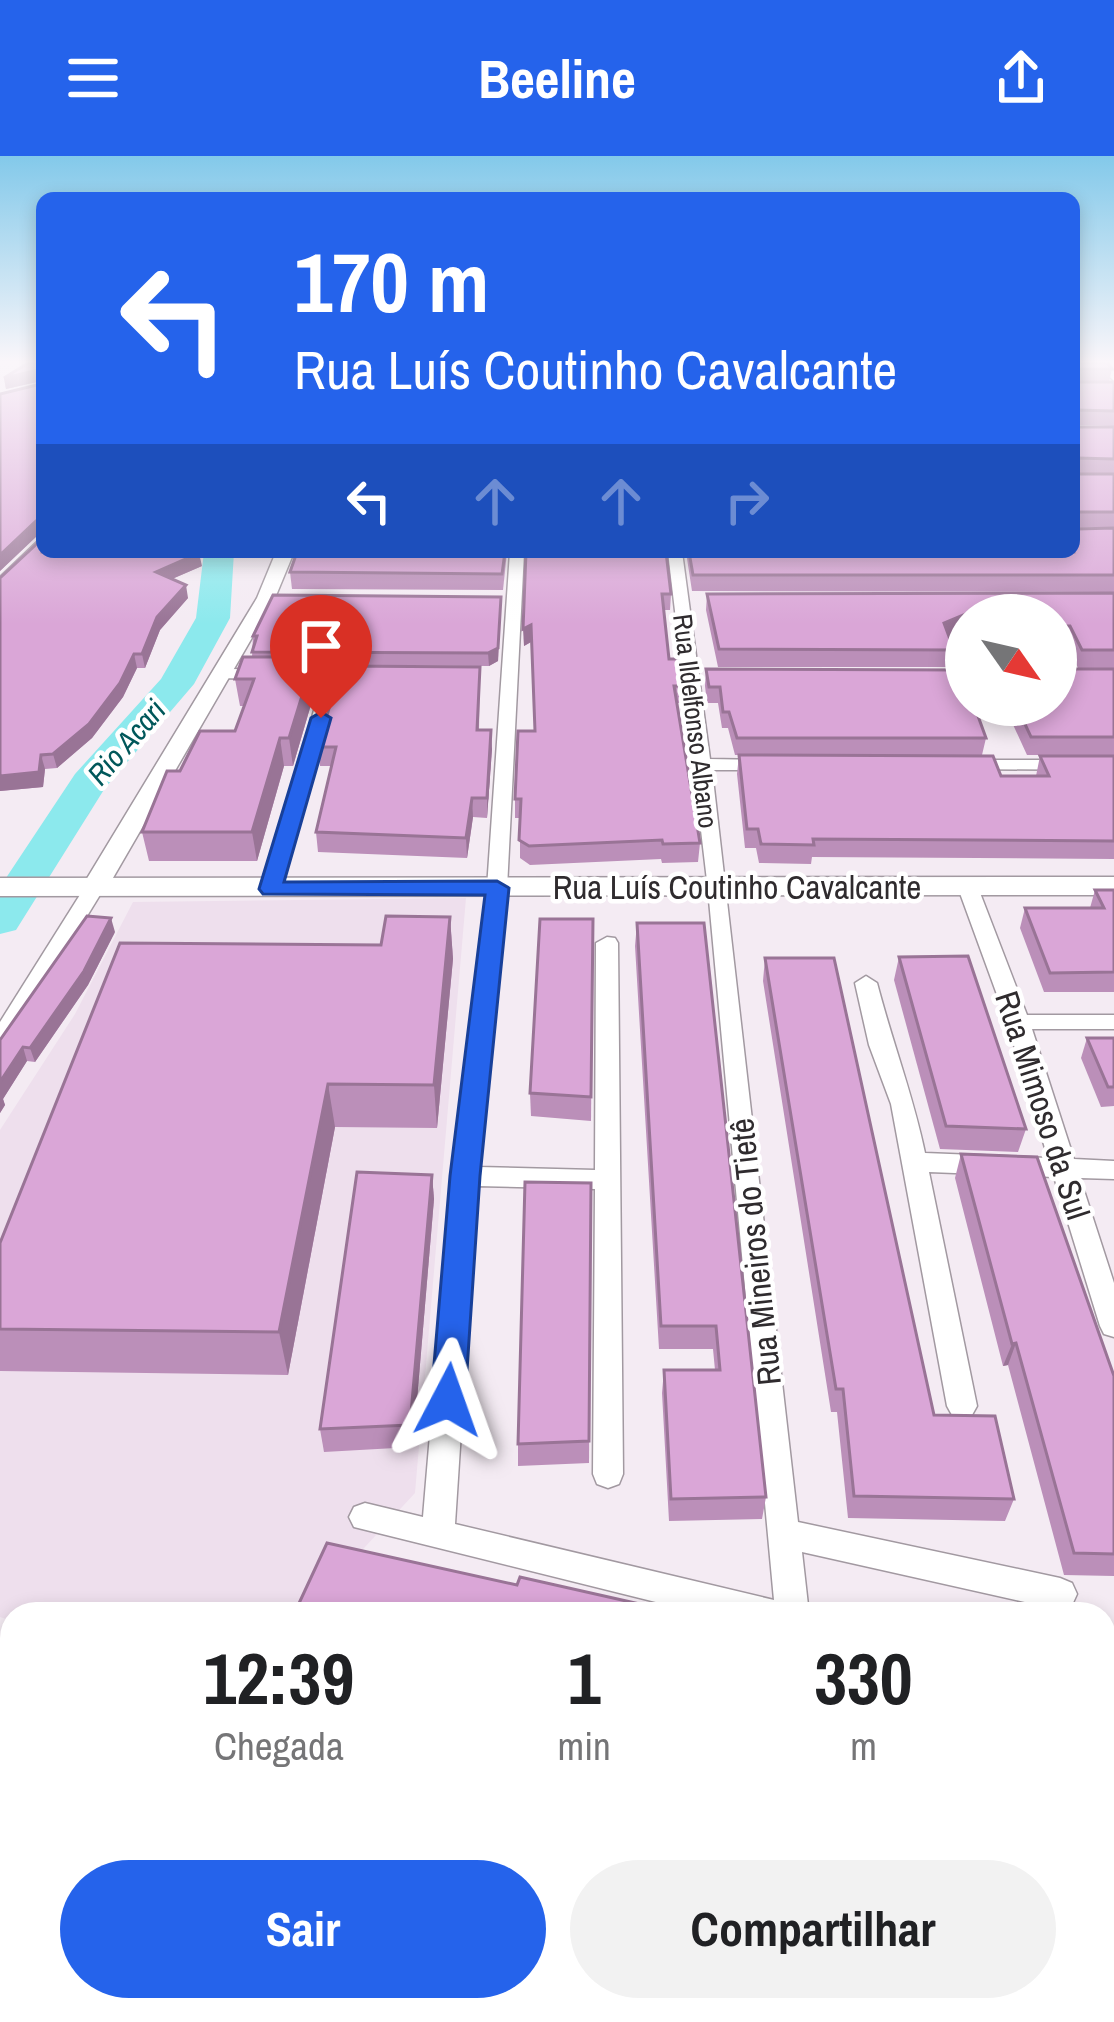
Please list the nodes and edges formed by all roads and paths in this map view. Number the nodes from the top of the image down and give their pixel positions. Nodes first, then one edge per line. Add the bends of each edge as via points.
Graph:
1 (36, 545) edge
2 (283, 558) edge
3 (516, 558) edge
4 (676, 558) edge
5 (0, 586) edge
6 (490, 599) edge
7 (513, 599) junction
8 (682, 601) junction
9 (704, 601) edge
10 (222, 674) junction
11 (333, 675) junction
12 (377, 675) edge
13 (486, 676) dead end
14 (507, 676) junction
15 (691, 676) junction
16 (714, 676) edge
17 (701, 764) junction
18 (793, 765) edge
19 (953, 765) edge
20 (1114, 765) edge
21 (967, 885) junction
22 (1114, 886) edge
23 (0, 887) edge
24 (497, 888) junction
25 (78, 889) junction
26 (271, 889) junction
27 (718, 889) junction
28 (607, 943) dead end
29 (866, 983) dead end
30 (1018, 1022) junction
31 (1114, 1022) edge
32 (0, 1040) edge
33 (916, 1162) junction
34 (1066, 1170) junction
35 (1114, 1170) edge
36 (465, 1176) junction
37 (606, 1180) junction
38 (1114, 1326) edge
39 (962, 1406) dead end
40 (608, 1474) dead end
41 (365, 1517) dead end
42 (784, 1533) junction
43 (438, 1534) junction
44 (1060, 1594) dead end
45 (719, 1602) edge
46 (791, 1602) edge

1 - 5 street
2 - 10 street via 277,598
3 - 7 street
4 - 8 street, Rua Ildelfonso Albano
6 - 7 street
7 - 14 street
8 - 9 street
8 - 15 street, Rua Ildelfonso Albano
10 - 11 street
10 - 25 street
11 - 12 street
11 - 26 street
13 - 14 street
14 - 24 street
15 - 16 street
15 - 17 street, Rua Ildelfonso Albano
17 - 18 street
17 - 27 street, Rua Ildelfonso Albano
19 - 20 street
21 - 22 main road, Rua Luís Coutinho Cavalcante
21 - 27 main road, Rua Luís Coutinho Cavalcante
21 - 30 street, Rua Mimoso da Sul
23 - 25 main road, Rua Luís Coutinho Cavalcante
24 - 26 main road, Rua Luís Coutinho Cavalcante
24 - 27 main road, Rua Luís Coutinho Cavalcante
24 - 36 street
25 - 26 main road, Rua Luís Coutinho Cavalcante
25 - 32 street
27 - 42 street, Rua Mineiros do Tietê
28 - 37 street
29 - 33 street
30 - 31 street
30 - 34 street, Rua Mimoso da Sul
33 - 34 street
33 - 39 street
34 - 35 street
34 - 38 street, Rua Mimoso da Sul
36 - 37 street
36 - 43 street
37 - 40 street
41 - 43 street
42 - 44 street
42 - 46 street, Rua Mineiros do Tietê
43 - 45 street

